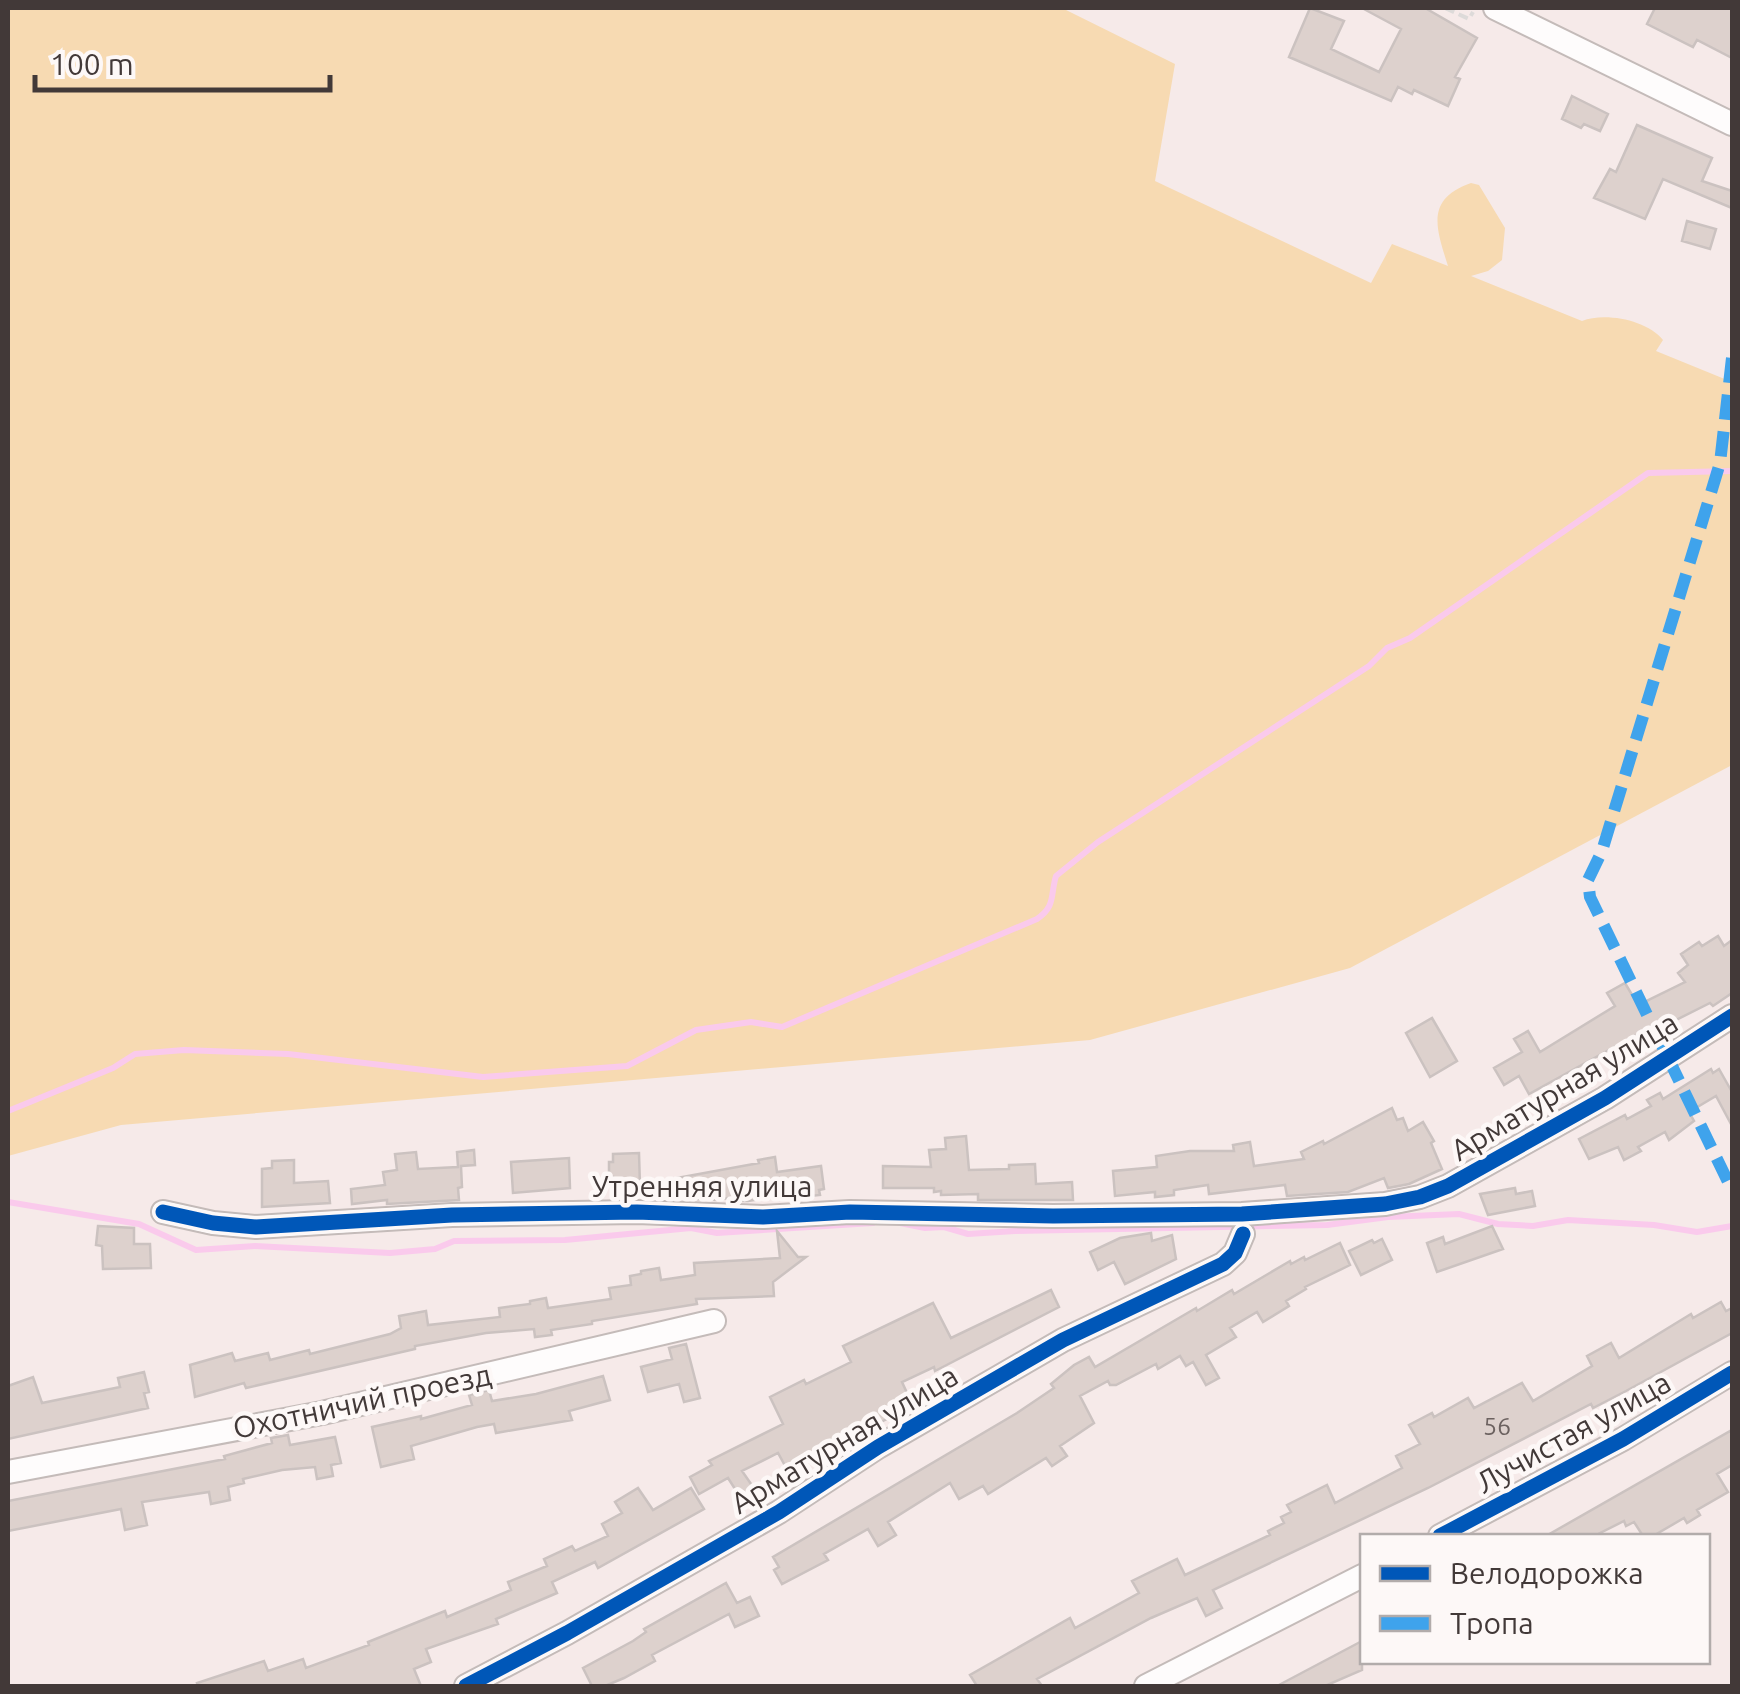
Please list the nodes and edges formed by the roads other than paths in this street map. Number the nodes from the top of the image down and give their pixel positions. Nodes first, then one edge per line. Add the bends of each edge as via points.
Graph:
1 (1495, 8) edge
2 (1732, 124) edge
3 (1732, 1016) edge
4 (163, 1212) dead end
5 (1242, 1223) junction
6 (714, 1321) dead end
7 (1732, 1374) edge
8 (8, 1472) edge
9 (1444, 1534) edge
10 (1360, 1577) edge
11 (466, 1686) edge
12 (1146, 1686) edge

1 - 2 street
3 - 5 street, Арматурная улица via 1448,1186 1385,1204
4 - 5 street, Утренняя улица via 256,1226 637,1212
5 - 11 street, Арматурная улица via 1235,1253 1222,1264 1063,1340 780,1512
6 - 8 street, Охотничий проезд via 322,1412
7 - 9 street, Лучистая улица
10 - 12 street

